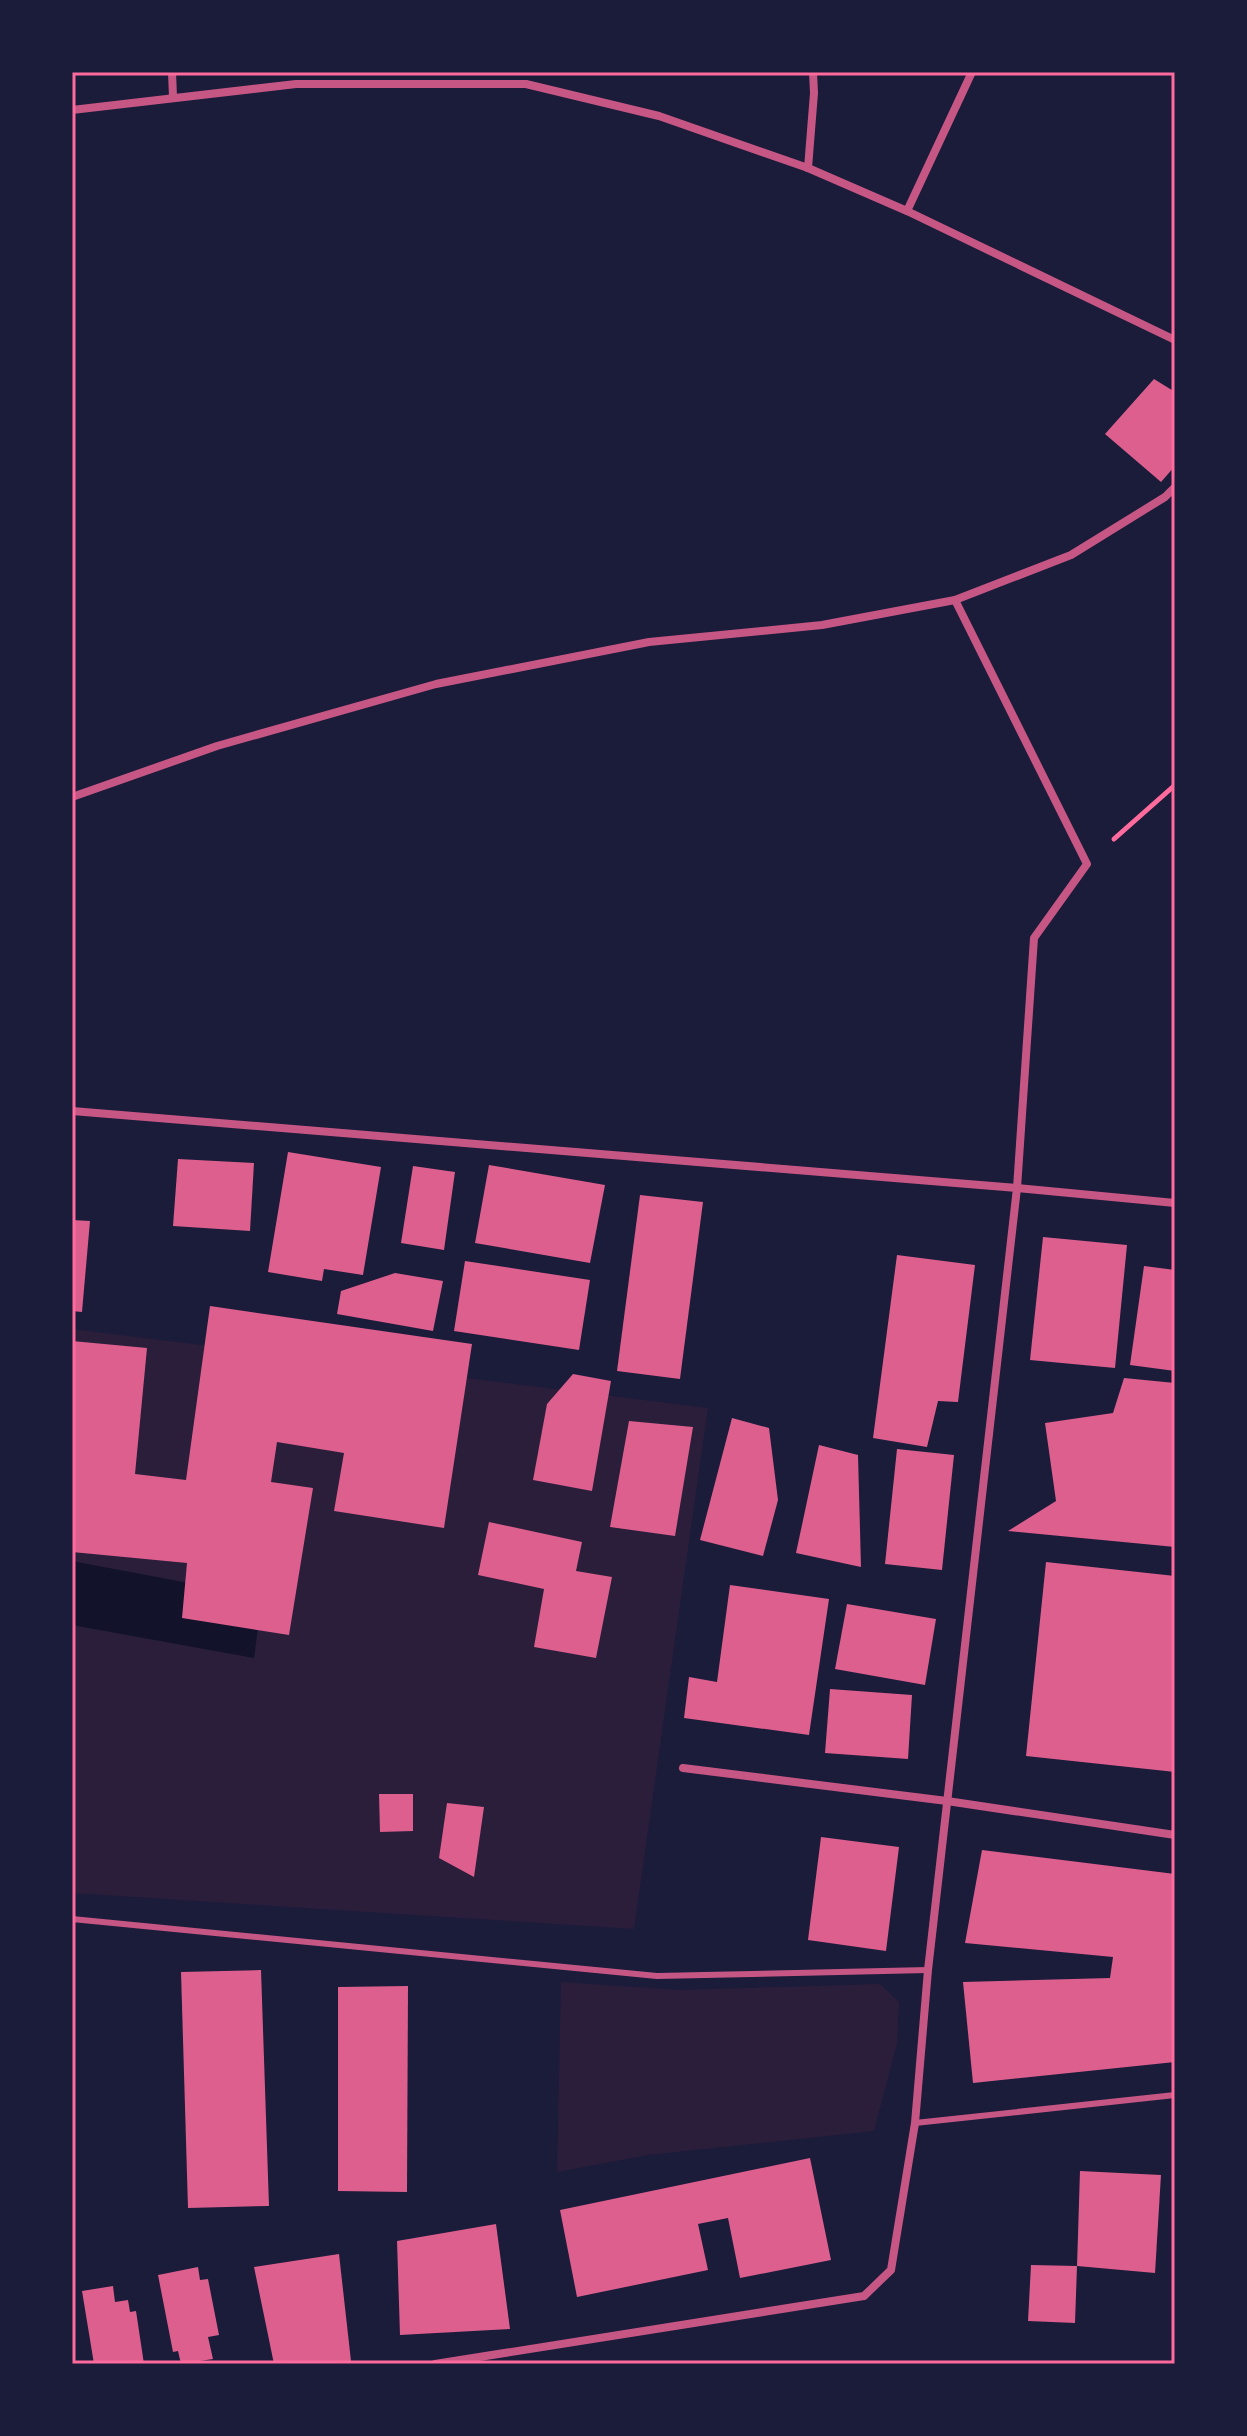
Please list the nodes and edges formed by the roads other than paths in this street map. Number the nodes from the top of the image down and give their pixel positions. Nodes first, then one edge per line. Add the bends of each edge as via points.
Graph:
1 (172, 72) edge
2 (813, 72) edge
3 (972, 72) edge
4 (173, 97) junction
5 (72, 110) edge
6 (808, 168) junction
7 (907, 211) junction
8 (1175, 340) edge
9 (1175, 487) edge
10 (955, 600) junction
11 (72, 797) edge
12 (72, 1111) edge
13 (1017, 1188) junction
14 (1175, 1203) edge
15 (683, 1768) dead end
16 (947, 1801) junction
17 (1175, 1835) edge
18 (72, 1919) edge
19 (928, 1970) junction
20 (1175, 2095) edge
21 (915, 2123) junction
22 (435, 2364) edge

1 - 4 street
2 - 6 street
3 - 7 street
4 - 5 street
4 - 6 street via 296,84 526,84 659,116
6 - 7 street
7 - 8 street
9 - 10 street via 1071,555
10 - 11 street via 822,625 649,642 436,684 217,746
10 - 13 street via 1087,864 1034,938
12 - 13 street
13 - 14 street
13 - 16 street
15 - 16 street
16 - 17 street
16 - 19 street
18 - 19 lane via 657,1976
19 - 21 street
20 - 21 lane
21 - 22 street via 891,2270 864,2296

